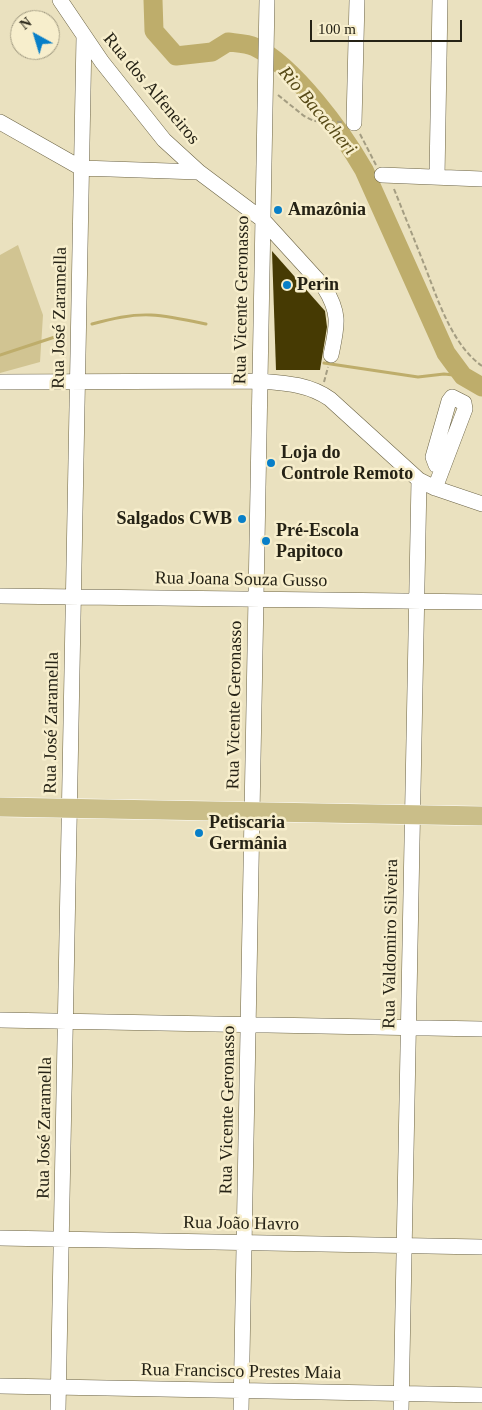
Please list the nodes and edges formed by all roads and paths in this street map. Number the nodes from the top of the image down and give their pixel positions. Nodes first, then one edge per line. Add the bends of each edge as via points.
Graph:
1 (60, 0) edge
2 (267, 0) edge
3 (356, 0) edge
4 (440, 0) edge
5 (84, 37) junction
6 (265, 86) junction
7 (0, 122) edge
8 (354, 123) junction
9 (81, 168) junction
10 (199, 172) junction
11 (382, 174) junction
12 (437, 177) junction
13 (482, 179) edge
14 (263, 220) junction
15 (331, 355) dead end
16 (482, 366) edge
17 (260, 381) junction
18 (0, 382) edge
19 (77, 382) junction
20 (442, 467) dead end
21 (419, 480) junction
22 (434, 488) junction
23 (482, 504) edge
24 (0, 596) edge
25 (73, 597) junction
26 (256, 599) junction
27 (417, 601) junction
28 (482, 602) edge
29 (0, 807) edge
30 (69, 808) junction
31 (252, 812) junction
32 (413, 814) junction
33 (482, 816) edge
34 (0, 1020) edge
35 (66, 1022) junction
36 (248, 1025) junction
37 (409, 1028) junction
38 (482, 1029) edge
39 (0, 1238) edge
40 (62, 1239) junction
41 (244, 1243) junction
42 (404, 1246) junction
43 (482, 1247) edge
44 (0, 1386) edge
45 (59, 1387) junction
46 (241, 1391) junction
47 (402, 1394) junction
48 (482, 1395) edge
49 (58, 1410) edge
50 (241, 1410) edge
51 (401, 1410) edge

1 - 5 street, Rua dos Alfeneiros
2 - 6 street, Rua Vicente Geronasso
3 - 8 street
4 - 12 street
5 - 9 street, Rua José Zaramella
5 - 10 street, Rua dos Alfeneiros via 152,125
6 - 8 path via 314,121
6 - 14 street, Rua Vicente Geronasso
7 - 9 street
8 - 11 path
9 - 10 street
9 - 19 street, Rua José Zaramella
10 - 14 street, Rua dos Alfeneiros
11 - 12 street
11 - 16 path via 392,183 452,330 470,356
12 - 13 street
14 - 15 street, Rua dos Alfeneiros via 332,300 337,321
14 - 17 street, Rua Vicente Geronasso
17 - 19 street
17 - 21 street via 295,384 320,392
17 - 26 street, Rua Vicente Geronasso
18 - 19 street
19 - 25 street, Rua José Zaramella
20 - 22 street
21 - 22 street
21 - 27 street, Rua Valdomiro Silveira
22 - 23 street
24 - 25 street, Rua Joana Souza Gusso
25 - 26 street, Rua Joana Souza Gusso
25 - 30 street, Rua José Zaramella
26 - 27 street, Rua Joana Souza Gusso
26 - 31 street, Rua Vicente Geronasso
27 - 28 street, Rua Joana Souza Gusso
27 - 32 street, Rua Valdomiro Silveira
29 - 30 main road
30 - 31 main road
30 - 35 street, Rua José Zaramella
31 - 32 main road
31 - 36 street, Rua Vicente Geronasso
32 - 33 main road
32 - 37 street, Rua Valdomiro Silveira
34 - 35 street
35 - 36 street
35 - 40 street, Rua José Zaramella
36 - 37 street
36 - 41 street, Rua Vicente Geronasso
37 - 38 street
37 - 42 street, Rua Valdomiro Silveira
39 - 40 street, Rua João Havro
40 - 41 street, Rua João Havro
40 - 45 street, Rua José Zaramella
41 - 42 street, Rua João Havro
41 - 46 street, Rua Vicente Geronasso
42 - 43 street, Rua João Havro
42 - 47 street, Rua Valdomiro Silveira
44 - 45 street, Rua Francisco Prestes Maia
45 - 46 street, Rua Francisco Prestes Maia
45 - 49 street, Rua José Zaramella
46 - 47 street, Rua Francisco Prestes Maia
46 - 50 street, Rua Vicente Geronasso
47 - 48 street, Rua Francisco Prestes Maia
47 - 51 street, Rua Valdomiro Silveira

